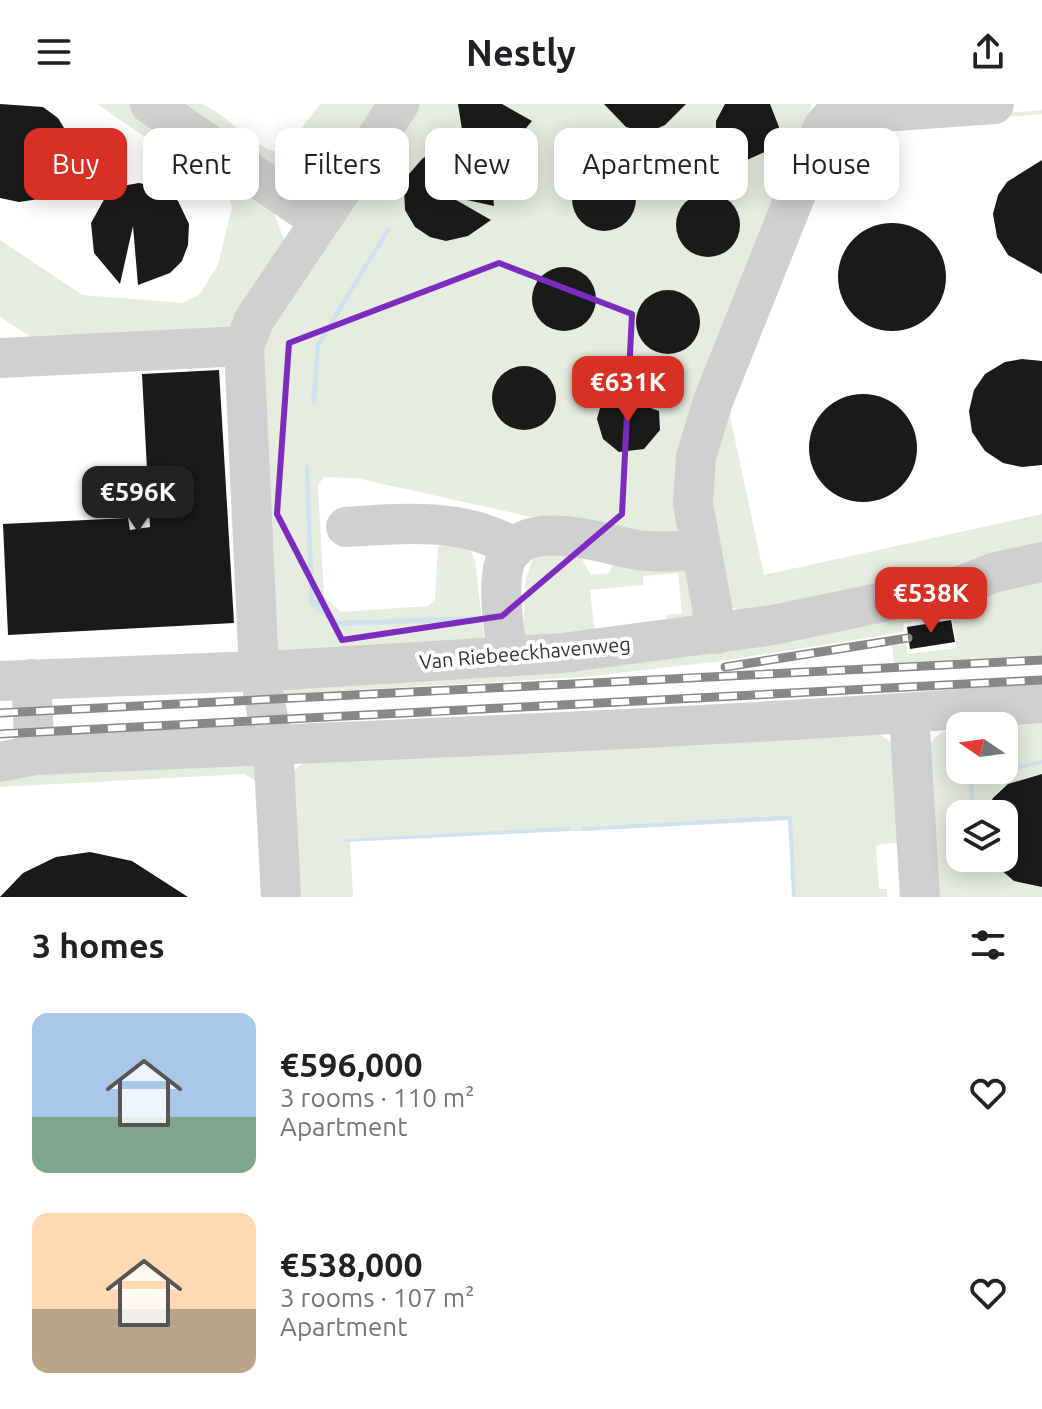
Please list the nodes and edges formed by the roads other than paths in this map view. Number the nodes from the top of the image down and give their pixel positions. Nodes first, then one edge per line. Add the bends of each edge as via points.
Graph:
1 (150, 104) edge
2 (399, 104) edge
3 (994, 104) edge
4 (922, 106) edge
5 (319, 220) junction
6 (244, 346) junction
7 (0, 358) edge
8 (346, 527) dead end
9 (515, 548) junction
10 (701, 549) junction
11 (1042, 562) edge
12 (717, 634) junction
13 (507, 657) junction
14 (259, 671) junction
15 (16, 680) edge
16 (1042, 703) edge
17 (909, 713) junction
18 (273, 744) junction
19 (17, 759) edge
20 (281, 897) edge
21 (920, 897) edge

1 - 5 lane
2 - 5 lane
3 - 4 lane
4 - 10 lane via 840,115 822,129 701,437 693,494
5 - 6 lane via 254,320
6 - 7 lane
6 - 14 lane
8 - 9 lane via 453,525
9 - 10 lane via 549,534 642,550
9 - 13 lane via 502,575
10 - 12 lane
11 - 12 lane, Van Riebeeckhavenweg via 960,586
12 - 13 lane, Van Riebeeckhavenweg
13 - 14 lane, Van Riebeeckhavenweg
14 - 15 lane, Van Riebeeckhavenweg
14 - 18 lane
15 - 19 lane
16 - 17 lane
17 - 18 lane
17 - 21 lane
18 - 19 lane
18 - 20 lane

